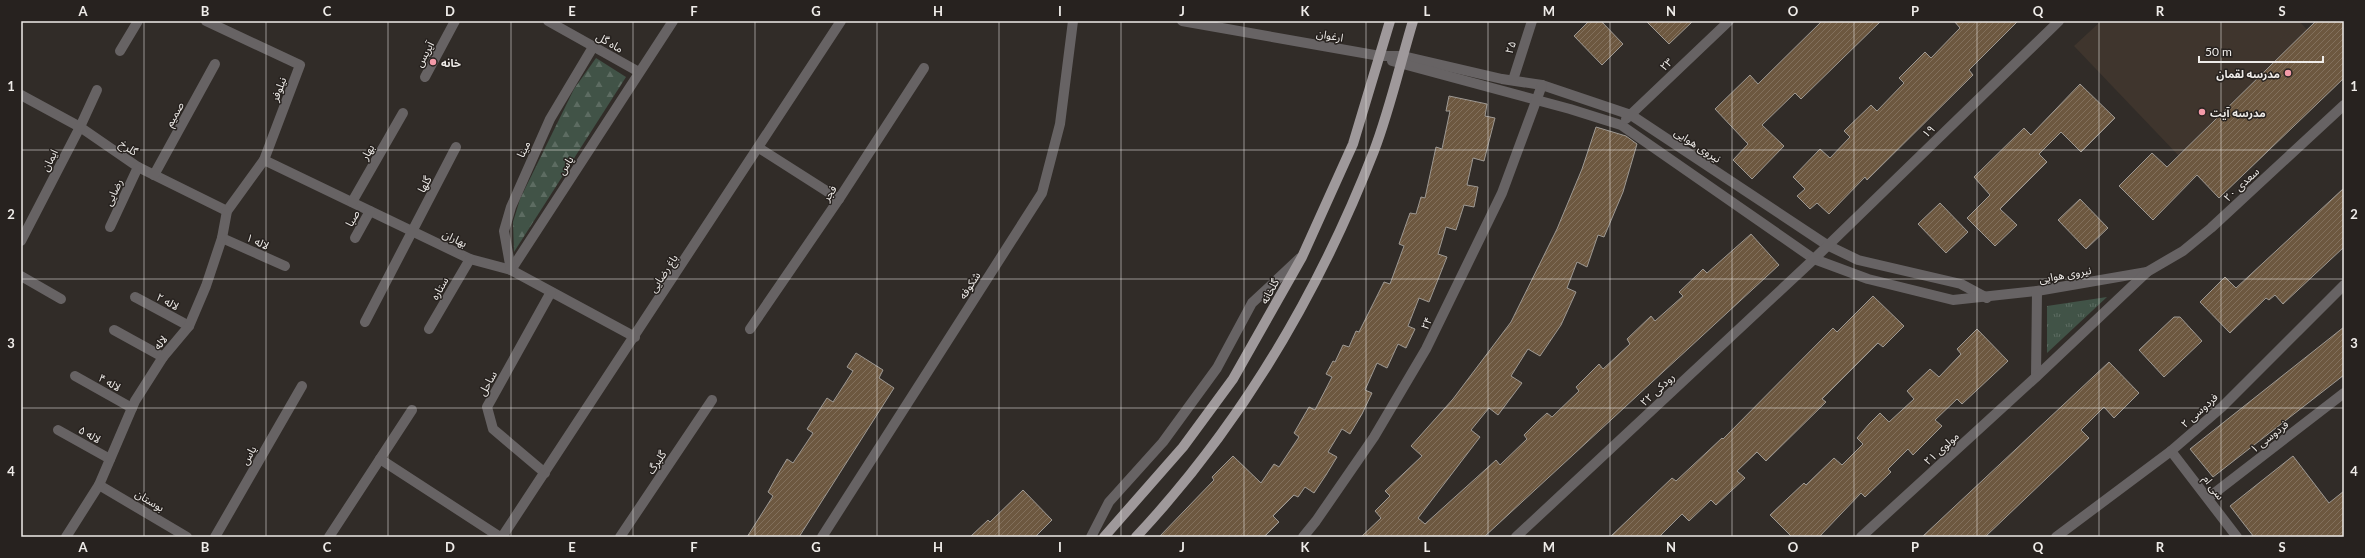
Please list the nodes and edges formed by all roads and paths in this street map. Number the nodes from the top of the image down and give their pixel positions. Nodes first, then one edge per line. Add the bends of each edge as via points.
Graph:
1 (138, 21) edge
2 (206, 21) edge
3 (455, 21) edge
4 (548, 21) edge
5 (673, 21) edge
6 (841, 21) edge
7 (1073, 21) edge
8 (1390, 21) edge
9 (1413, 21) edge
10 (1532, 21) edge
11 (1729, 21) edge
12 (2059, 21) edge
13 (1187, 22) edge
14 (593, 47) junction
15 (120, 51) dead end
16 (1380, 56) junction
17 (1402, 60) junction
18 (215, 64) dead end
19 (924, 68) dead end
20 (639, 72) junction
21 (425, 77) dead end
22 (1513, 80) junction
23 (1542, 85) junction
24 (97, 90) dead end
25 (21, 95) edge
26 (1535, 99) junction
27 (2344, 105) edge
28 (403, 113) dead end
29 (1631, 115) junction
30 (1621, 125) junction
31 (80, 127) junction
32 (456, 147) dead end
33 (759, 148) junction
34 (264, 160) junction
35 (138, 168) junction
36 (154, 175) junction
37 (839, 199) junction
38 (352, 202) junction
39 (370, 211) junction
40 (227, 212) junction
41 (110, 227) dead end
42 (412, 231) junction
43 (222, 238) junction
44 (355, 238) dead end
45 (21, 241) edge
46 (1827, 245) junction
47 (1302, 257) junction
48 (470, 259) junction
49 (1814, 259) junction
50 (285, 266) dead end
51 (511, 270) junction
52 (2147, 272) junction
53 (21, 276) edge
54 (2344, 285) edge
55 (2037, 291) junction
56 (551, 292) junction
57 (135, 298) dead end
58 (1987, 298) junction
59 (61, 299) dead end
60 (365, 322) dead end
61 (189, 326) junction
62 (750, 328) dead end
63 (429, 329) dead end
64 (114, 330) dead end
65 (635, 337) junction
66 (163, 357) junction
67 (75, 376) dead end
68 (2036, 377) junction
69 (302, 386) dead end
70 (2344, 393) edge
71 (712, 400) dead end
72 (132, 408) junction
73 (412, 410) dead end
74 (58, 430) dead end
75 (2171, 451) junction
76 (110, 459) junction
77 (380, 459) junction
78 (545, 473) junction
79 (99, 485) junction
80 (2208, 498) junction
81 (66, 537) edge
82 (187, 537) edge
83 (215, 537) edge
84 (329, 537) edge
85 (501, 537) edge
86 (620, 537) edge
87 (822, 537) edge
88 (1091, 537) edge
89 (1104, 537) edge
90 (1136, 537) edge
91 (1303, 537) edge
92 (1516, 537) edge
93 (1861, 537) edge
94 (2056, 537) edge
95 (2237, 537) edge

1 - 15 street
2 - 34 street, نیلوفر via 300,66
3 - 21 street, آیریس
4 - 14 street, ماه گل
5 - 20 street, یاس
6 - 33 street, باغ رضایی
7 - 87 street, شکوفه via 1060,124 1042,193
8 - 16 main road, گلخانه
9 - 17 main road
10 - 22 street, ۲۵
11 - 29 street, ۲۳
12 - 46 street, ۱۹
13 - 16 street, ارغوان
14 - 20 street, ماه گل
14 - 51 street, مینا via 550,120 511,207 504,231
16 - 17 street, ارغوان
16 - 47 main road, گلخانه via 1353,144
17 - 22 street, نیروی هوایی
17 - 26 street, نیروی هوایی
17 - 90 main road via 1374,150 1323,267 1252,392 1199,462
18 - 36 street, صمیم
19 - 37 street, فجر
20 - 51 street, یاس
22 - 23 street, نیروی هوایی
23 - 26 street, ۲۴
23 - 29 street, نیروی هوایی
24 - 31 street, ایمان
25 - 31 street, گلرخ
26 - 30 street, نیروی هوایی
26 - 91 street, ۲۴ via 1502,193 1426,350 1374,437
27 - 52 street, سعدی ۲۰ via 2211,228 2183,251
28 - 38 street, بهار
29 - 30 street, ۲۳
29 - 46 street, نیروی هوایی
30 - 49 street, نیروی هوایی
31 - 35 street, گلرخ
31 - 45 street, ایمان
32 - 42 street, گلها
33 - 37 street
33 - 65 street, باغ رضایی
34 - 38 street, بهاران
34 - 40 street, نیلوفر
35 - 36 street, گلرخ
35 - 41 street, رضایی
36 - 40 street, گلرخ
37 - 62 street, فجر
38 - 39 street, بهاران
39 - 42 street, بهاران
39 - 44 street, صبا
40 - 43 street, لاله
42 - 48 street, بهاران
42 - 60 street, گلها
43 - 50 street, لاله ۱
43 - 61 street, لاله
46 - 49 street, ۱۹
46 - 58 street, نیروی هوایی via 1858,260 1961,284
47 - 88 street via 1252,303 1217,368 1163,442 1110,502
47 - 89 main road, گلخانه via 1233,379 1183,447
48 - 51 street, بهاران
48 - 63 street, ستاره
49 - 58 street, نیروی هوایی via 1868,279 1953,300
49 - 92 street, رودکی ۲۲
51 - 56 street, بهاران
52 - 55 street, نیروی هوایی
52 - 68 street, مولوی ۲۱
53 - 59 street
54 - 75 street, فردوسی ۲ via 2222,407
55 - 58 street, نیروی هوایی
55 - 68 street
56 - 65 street, بهاران
56 - 78 street, ساحل via 487,407 493,429
57 - 61 street, لاله ۲
61 - 66 street, لاله
64 - 66 street
65 - 78 street, باغ رضایی
66 - 72 street, لاله
67 - 72 street, لاله ۴
68 - 93 street, مولوی ۲۱
69 - 83 street, یاس
70 - 80 street, فردوسی ۱
71 - 86 street, گلبرگ
72 - 76 street, لاله
73 - 77 street
74 - 76 street, لاله ۵
75 - 80 street, سی ام
75 - 94 street, فردوسی ۲
76 - 79 street, لاله
77 - 84 street
77 - 85 street
78 - 85 street, باغ رضایی
79 - 81 street, لاله
79 - 82 street, بوستان
80 - 95 street, سی ام

